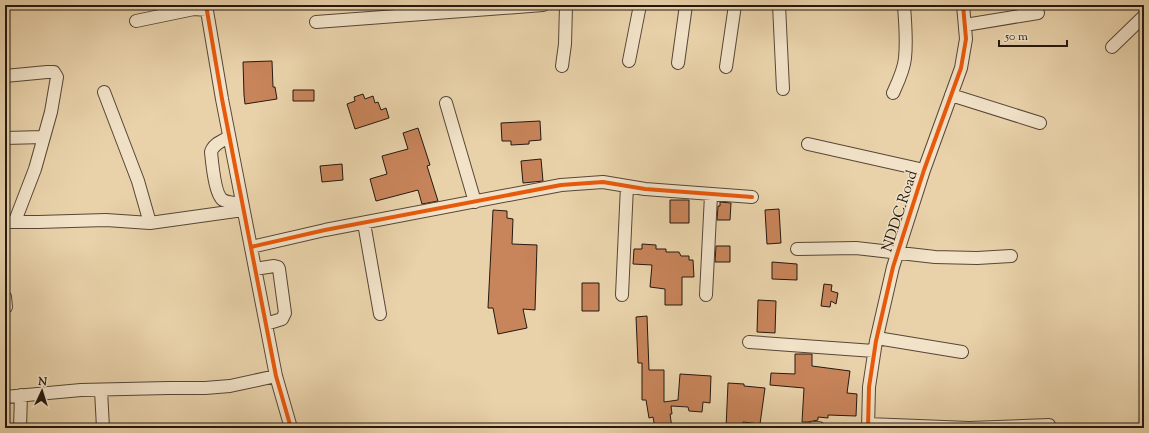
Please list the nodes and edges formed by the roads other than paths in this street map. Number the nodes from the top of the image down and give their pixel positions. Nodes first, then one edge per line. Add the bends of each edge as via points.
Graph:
1 (543, 5) edge
2 (566, 5) edge
3 (640, 5) edge
4 (686, 5) edge
5 (735, 5) edge
6 (779, 5) edge
7 (904, 5) edge
8 (963, 5) edge
9 (207, 7) edge
10 (1038, 13) dead end
11 (1144, 16) edge
12 (136, 21) dead end
13 (316, 22) dead end
14 (965, 25) junction
15 (1112, 47) dead end
16 (629, 61) dead end
17 (678, 63) dead end
18 (562, 66) dead end
19 (726, 67) dead end
20 (5, 76) edge
21 (783, 89) dead end
22 (104, 92) dead end
23 (893, 93) dead end
24 (951, 95) junction
25 (446, 103) dead end
26 (1040, 123) dead end
27 (44, 137) junction
28 (229, 137) junction
29 (5, 138) edge
30 (808, 144) dead end
31 (924, 170) junction
32 (627, 186) junction
33 (711, 195) junction
34 (752, 197) dead end
35 (475, 202) junction
36 (243, 207) junction
37 (10, 221) edge
38 (364, 222) junction
39 (150, 223) junction
40 (251, 247) junction
41 (797, 249) dead end
42 (898, 253) junction
43 (1011, 256) dead end
44 (255, 269) junction
45 (622, 295) dead end
46 (706, 295) dead end
47 (380, 314) dead end
48 (266, 324) junction
49 (877, 338) junction
50 (749, 342) dead end
51 (874, 351) junction
52 (962, 352) dead end
53 (276, 376) junction
54 (101, 390) junction
55 (21, 395) junction
56 (5, 397) edge
57 (1049, 425) dead end
58 (868, 426) edge
59 (20, 428) edge
60 (104, 428) edge
61 (291, 428) edge
62 (813, 428) edge
63 (819, 428) edge

1 - 13 street
2 - 18 street
3 - 16 street
4 - 17 street
5 - 19 street
6 - 21 street
7 - 23 street via 905,59
8 - 14 street, NDDC Road
9 - 12 street
9 - 28 street
10 - 14 street
11 - 15 street
14 - 24 street, NDDC Road via 966,39 961,68
20 - 27 street via 54,72 56,77 51,112
22 - 39 street via 136,175
24 - 26 street
24 - 31 street, NDDC Road
25 - 35 street
27 - 29 street
27 - 37 street via 35,169
28 - 36 street
28 - 36 street via 212,147 218,190 224,201
30 - 31 street
31 - 42 street, NDDC Road
32 - 33 street
32 - 35 street via 603,182 561,185
32 - 45 street
33 - 34 street
33 - 46 street
35 - 38 street
36 - 39 street
36 - 40 street
37 - 39 street via 106,220
38 - 40 street
38 - 47 street
40 - 44 street
41 - 42 street via 856,248
42 - 43 street via 935,257
42 - 49 street, NDDC Road
44 - 48 street
44 - 48 street via 274,266 279,270 285,313 282,319
48 - 53 street
49 - 51 street, NDDC Road
49 - 52 street
50 - 51 street
51 - 58 street, NDDC Road via 869,387
53 - 54 street via 230,386 205,388
53 - 61 street
54 - 55 street
54 - 60 street
55 - 56 street
55 - 59 street
57 - 58 street via 969,428
62 - 63 street

